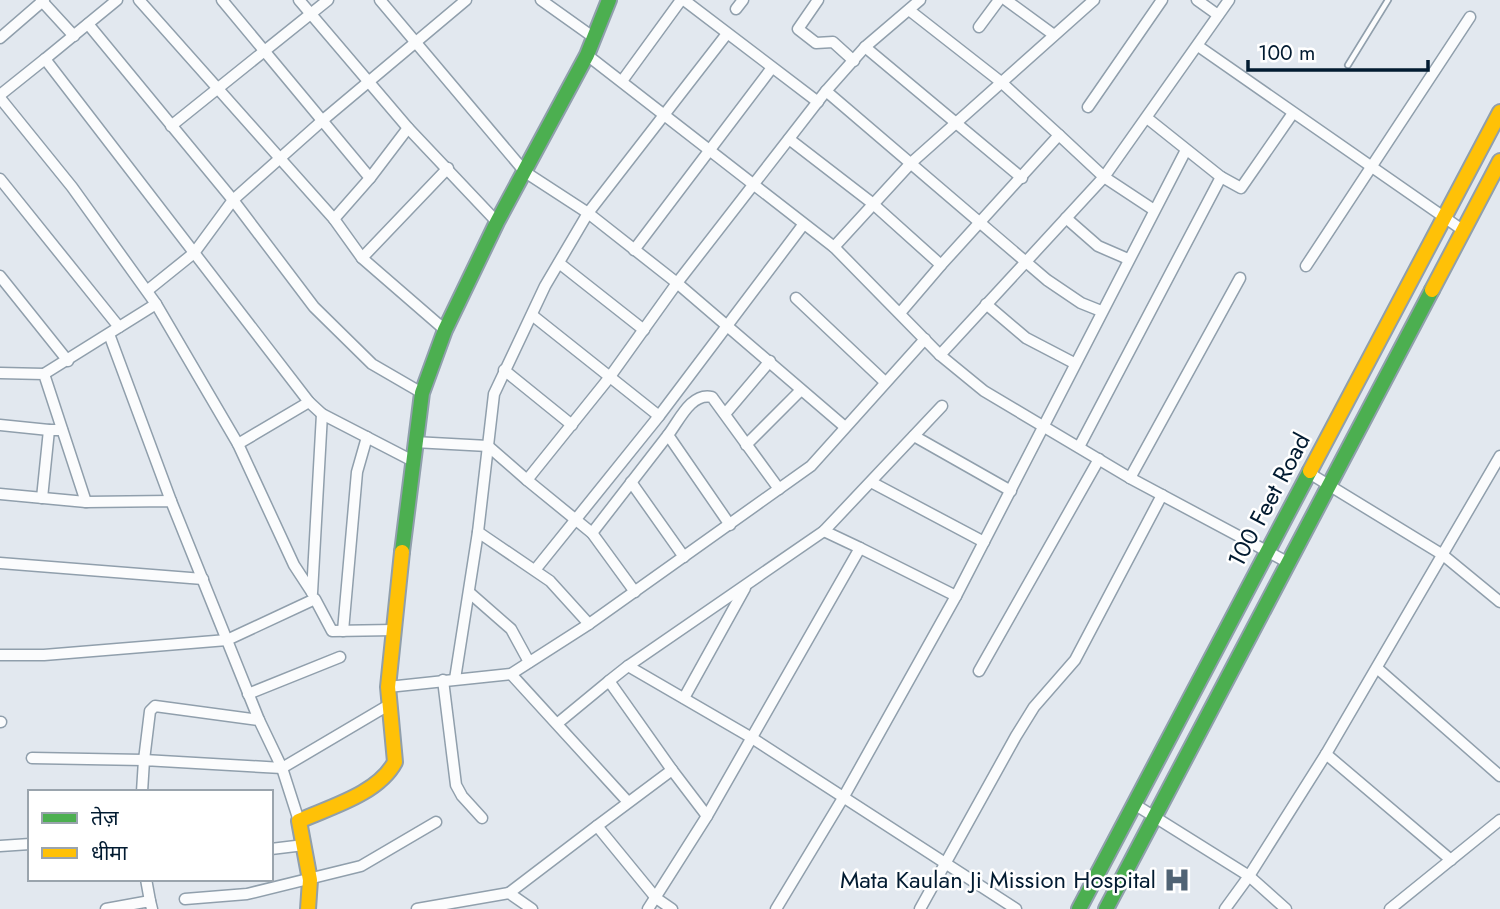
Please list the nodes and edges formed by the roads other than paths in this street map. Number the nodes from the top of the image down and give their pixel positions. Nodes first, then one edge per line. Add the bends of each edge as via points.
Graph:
1 (117, 0) edge
2 (139, 0) edge
3 (222, 0) edge
4 (299, 0) edge
5 (328, 0) edge
6 (380, 0) edge
7 (466, 0) edge
8 (541, 0) edge
9 (609, 0) edge
10 (683, 0) edge
11 (743, 0) edge
12 (818, 0) edge
13 (920, 0) edge
14 (999, 0) edge
15 (1006, 0) edge
16 (1094, 0) edge
17 (1162, 0) edge
18 (1197, 0) edge
19 (1229, 0) edge
20 (1388, 0) edge
21 (42, 1) edge
22 (736, 9) dead end
23 (909, 10) junction
24 (310, 14) junction
25 (1218, 15) junction
26 (1470, 17) dead end
27 (88, 24) junction
28 (979, 27) dead end
29 (726, 35) junction
30 (1054, 35) junction
31 (74, 36) junction
32 (593, 37) junction
33 (0, 38) edge
34 (416, 43) junction
35 (1198, 46) junction
36 (865, 47) junction
37 (265, 50) junction
38 (587, 55) junction
39 (45, 59) junction
40 (854, 61) junction
41 (1348, 65) dead end
42 (771, 69) junction
43 (368, 81) junction
44 (622, 81) junction
45 (1001, 82) junction
46 (217, 88) junction
47 (826, 91) junction
48 (0, 97) edge
49 (818, 102) junction
50 (1088, 107) dead end
51 (1500, 112) edge
52 (1293, 113) junction
53 (666, 114) junction
54 (1147, 118) junction
55 (323, 120) junction
56 (958, 122) junction
57 (171, 126) junction
58 (408, 128) junction
59 (1059, 135) junction
60 (789, 139) junction
61 (709, 149) junction
62 (1186, 150) junction
63 (281, 160) junction
64 (1500, 161) edge
65 (911, 163) junction
66 (1370, 166) junction
67 (448, 168) junction
68 (525, 172) junction
69 (1104, 177) junction
70 (1221, 177) junction
71 (370, 178) junction
72 (1022, 178) junction
73 (0, 179) edge
74 (754, 186) junction
75 (233, 201) junction
76 (872, 203) junction
77 (1154, 210) junction
78 (587, 213) junction
79 (1445, 217) junction
80 (1066, 218) junction
81 (334, 219) junction
82 (497, 222) junction
83 (982, 222) junction
84 (803, 225) junction
85 (1464, 231) junction
86 (834, 247) junction
87 (635, 250) junction
88 (194, 253) junction
89 (362, 258) junction
90 (1128, 259) junction
91 (1025, 260) junction
92 (559, 263) junction
93 (941, 265) junction
94 (1306, 266) dead end
95 (0, 276) edge
96 (1240, 278) dead end
97 (677, 283) junction
98 (148, 290) junction
99 (796, 298) dead end
100 (156, 304) junction
101 (986, 304) junction
102 (1101, 311) junction
103 (900, 313) junction
104 (532, 315) junction
105 (727, 323) junction
106 (119, 327) junction
107 (445, 330) junction
108 (644, 330) junction
109 (109, 334) junction
110 (925, 339) junction
111 (940, 355) junction
112 (68, 361) junction
113 (770, 361) junction
114 (1074, 363) junction
115 (504, 370) junction
116 (0, 373) edge
117 (44, 374) junction
118 (609, 378) junction
119 (886, 382) junction
120 (801, 390) junction
121 (422, 393) junction
122 (309, 402) junction
123 (942, 406) dead end
124 (322, 414) junction
125 (725, 414) junction
126 (659, 416) junction
127 (0, 425) edge
128 (572, 425) junction
129 (845, 427) junction
130 (1044, 428) junction
131 (49, 430) junction
132 (62, 430) junction
133 (668, 435) junction
134 (914, 436) junction
135 (367, 437) junction
136 (414, 442) junction
137 (238, 444) junction
138 (746, 445) junction
139 (488, 446) junction
140 (1079, 447) junction
141 (1500, 456) edge
142 (1099, 459) junction
143 (411, 460) junction
144 (1309, 473) junction
145 (1130, 478) junction
146 (527, 480) junction
147 (631, 482) junction
148 (871, 482) junction
149 (1331, 484) junction
150 (779, 489) junction
151 (1011, 491) junction
152 (0, 494) edge
153 (1162, 495) junction
154 (42, 498) junction
155 (172, 501) junction
156 (86, 502) junction
157 (575, 521) junction
158 (730, 525) junction
159 (824, 531) junction
160 (478, 532) junction
161 (592, 533) junction
162 (984, 542) junction
163 (860, 548) junction
164 (1268, 551) junction
165 (1443, 555) junction
166 (684, 557) junction
167 (0, 563) edge
168 (1289, 563) junction
169 (535, 570) junction
170 (203, 579) junction
171 (747, 584) junction
172 (635, 592) junction
173 (471, 594) junction
174 (313, 595) junction
175 (956, 596) junction
176 (1500, 601) edge
177 (589, 624) junction
178 (395, 630) junction
179 (343, 631) junction
180 (227, 640) junction
181 (0, 655) edge
182 (340, 657) dead end
183 (529, 662) junction
184 (628, 666) junction
185 (1377, 668) junction
186 (979, 671) dead end
187 (511, 674) junction
188 (455, 679) junction
189 (443, 680) junction
190 (609, 681) junction
191 (388, 687) junction
192 (248, 694) junction
193 (684, 698) junction
194 (387, 706) junction
195 (258, 720) junction
196 (558, 723) junction
197 (752, 738) junction
198 (1326, 754) junction
199 (32, 758) dead end
200 (144, 760) junction
201 (282, 768) junction
202 (672, 770) junction
203 (1500, 776) edge
204 (142, 790) edge
205 (843, 798) junction
206 (628, 802) junction
207 (1134, 804) junction
208 (707, 816) junction
209 (1153, 817) junction
210 (482, 818) dead end
211 (1500, 820) edge
212 (299, 821) junction
213 (436, 822) dead end
214 (597, 826) junction
215 (28, 844) edge
216 (304, 845) junction
217 (0, 846) edge
218 (273, 849) edge
219 (1451, 860) junction
220 (947, 864) junction
221 (1249, 876) junction
222 (310, 880) junction
223 (146, 881) edge
224 (509, 893) junction
225 (656, 898) junction
226 (185, 900) dead end
227 (1000, 904) edge
228 (151, 905) edge
229 (438, 907) edge
230 (1398, 907) edge
231 (529, 908) edge
232 (106, 909) edge
233 (308, 909) edge
234 (417, 909) edge
235 (648, 909) edge
236 (672, 909) edge
237 (776, 909) edge
238 (920, 909) edge
239 (1016, 909) edge
240 (1079, 909) edge
241 (1106, 909) edge
242 (1225, 909) edge
243 (1286, 909) edge

1 - 27 street
2 - 46 street
3 - 37 street
4 - 24 street
5 - 24 street
6 - 34 street
7 - 34 street
8 - 32 street
9 - 32 main road
10 - 29 street
10 - 44 street
11 - 22 street
12 - 40 street via 798,26 800,31 816,43 833,42
13 - 23 street
14 - 28 street
15 - 30 street
16 - 30 street
17 - 50 street
18 - 25 street
19 - 25 street
20 - 41 lane
21 - 31 street
21 - 33 street
23 - 36 street
23 - 45 street
24 - 37 street
24 - 43 street
25 - 35 street
26 - 66 street
27 - 31 street
27 - 57 street
29 - 42 street
29 - 53 street
30 - 45 street
31 - 39 street
32 - 38 main road
34 - 43 street
34 - 68 street
35 - 52 street
35 - 54 street
36 - 40 street
36 - 56 street
37 - 46 street
37 - 55 street
38 - 44 street
38 - 68 main road
39 - 48 street
39 - 88 street
40 - 47 street
42 - 49 street
42 - 61 street
43 - 55 street
43 - 58 street
44 - 53 street
45 - 56 street
45 - 59 street
46 - 57 street
46 - 63 street
47 - 49 street
47 - 65 street
48 - 98 street
49 - 60 street
51 - 79 main road, 100 Feet Road
52 - 66 street
52 - 70 street via 1246,185 1235,187
53 - 61 street
53 - 78 street
54 - 62 street
54 - 69 street
55 - 63 street
55 - 71 street
56 - 65 street
56 - 72 street
57 - 75 street
58 - 67 street
58 - 71 street
59 - 69 street
59 - 72 street
60 - 74 street
60 - 76 street
61 - 74 street
61 - 87 street
62 - 70 street
62 - 77 street
63 - 75 street
63 - 81 street
64 - 85 main road, 100 Feet Road
65 - 76 street
65 - 83 street
66 - 79 street
66 - 94 street
67 - 82 street
67 - 89 street
68 - 78 street
68 - 82 main road
69 - 77 street
69 - 80 street
70 - 140 street
71 - 81 street
72 - 83 street
73 - 106 street
74 - 84 street
74 - 97 street
75 - 88 street
75 - 121 street via 344,339 372,364
76 - 86 street
76 - 93 street
77 - 90 street
78 - 87 street
78 - 92 street
79 - 85 street
79 - 144 main road, 100 Feet Road
80 - 90 street via 1098,246
80 - 91 street
81 - 89 street
82 - 107 main road
83 - 91 street
83 - 93 street
84 - 86 street
84 - 105 street
85 - 149 main road, 100 Feet Road
86 - 103 street
87 - 97 street
88 - 98 street
88 - 122 street
89 - 107 street
90 - 102 street
91 - 101 street
91 - 102 street via 1062,292
92 - 104 street
92 - 108 street
93 - 103 street
95 - 112 street
96 - 145 street
97 - 105 street
97 - 108 street
98 - 100 street
99 - 119 street
100 - 106 street
100 - 137 street
101 - 111 street
101 - 114 street via 1026,338
102 - 114 street
103 - 110 street
104 - 115 street
104 - 118 street
105 - 113 street
105 - 126 street
106 - 109 street
107 - 121 main road
108 - 118 street
109 - 112 street
109 - 155 street
110 - 111 street
110 - 119 street
111 - 130 street via 984,391
112 - 117 street
113 - 120 street
113 - 125 street
114 - 130 street
115 - 128 street
115 - 139 street via 494,394
116 - 117 street
117 - 132 street
118 - 126 street
118 - 128 street
119 - 129 street
120 - 129 street
120 - 138 street
121 - 136 main road
122 - 124 street
122 - 137 street
123 - 134 street
124 - 135 street
124 - 174 street
125 - 133 street via 712,397 700,396
125 - 138 street
126 - 157 street
127 - 131 street
128 - 146 street
129 - 150 street via 811,466
130 - 140 street
130 - 151 street
131 - 132 street
131 - 154 street
132 - 156 street
133 - 147 street
133 - 158 street
134 - 148 street
134 - 151 street
135 - 143 street
135 - 179 street via 357,472
136 - 139 street
136 - 143 main road
137 - 174 street via 294,565
138 - 150 street
139 - 146 street
139 - 160 street
140 - 142 street
141 - 165 street
142 - 145 street
142 - 186 street
143 - 178 main road
144 - 149 street
144 - 164 main road, 100 Feet Road
145 - 153 street
146 - 157 street
147 - 161 street
147 - 166 street
148 - 159 street
148 - 162 street
149 - 165 street
149 - 168 main road, 100 Feet Road
150 - 158 street
151 - 162 street
152 - 154 street
153 - 164 street
153 - 220 street via 1075,660 1034,707
154 - 156 street
155 - 156 street
155 - 170 street
157 - 161 street
157 - 169 street
158 - 166 street
159 - 163 street
159 - 171 street
160 - 169 street
160 - 173 street
161 - 172 street
162 - 175 street
163 - 175 street
163 - 197 street
164 - 168 street
164 - 207 main road, 100 Feet Road
165 - 176 street
165 - 185 street
166 - 172 street
167 - 170 street
168 - 209 main road, 100 Feet Road
169 - 177 street via 558,588
170 - 180 street
171 - 184 street
171 - 193 street
172 - 177 street
173 - 183 street via 510,629
173 - 188 street
174 - 179 street via 329,629
174 - 180 street
175 - 205 street
177 - 183 street
178 - 179 street
178 - 191 main road
180 - 181 street
180 - 192 street
182 - 192 street
183 - 187 street
184 - 190 street
184 - 193 street
185 - 198 street
185 - 203 street
187 - 188 street
187 - 196 street
188 - 189 street
189 - 191 street
189 - 210 street via 456,785
190 - 196 street
190 - 202 street
191 - 194 main road
192 - 195 street
193 - 197 street
194 - 201 street
194 - 212 main road via 395,754 388,774
195 - 200 street via 155,706 150,712
195 - 201 street
196 - 206 street
197 - 205 street
197 - 208 street
198 - 219 street
198 - 221 street
199 - 200 street
200 - 201 street
200 - 204 street
201 - 212 street
202 - 206 street
202 - 208 street
205 - 220 street
205 - 237 street
206 - 214 street
207 - 209 street
207 - 240 main road, 100 Feet Road
208 - 225 street
209 - 221 street
209 - 241 main road, 100 Feet Road
211 - 219 street
212 - 216 main road
213 - 222 street via 379,857
214 - 224 street
214 - 225 street
215 - 217 street
216 - 218 street
216 - 222 main road
219 - 230 street
220 - 227 street
220 - 238 street
221 - 242 street
221 - 243 street
222 - 226 street via 247,894
222 - 233 main road
223 - 228 street
224 - 229 street
224 - 231 street
225 - 235 street
225 - 236 street
227 - 239 street
228 - 232 street
229 - 234 street

